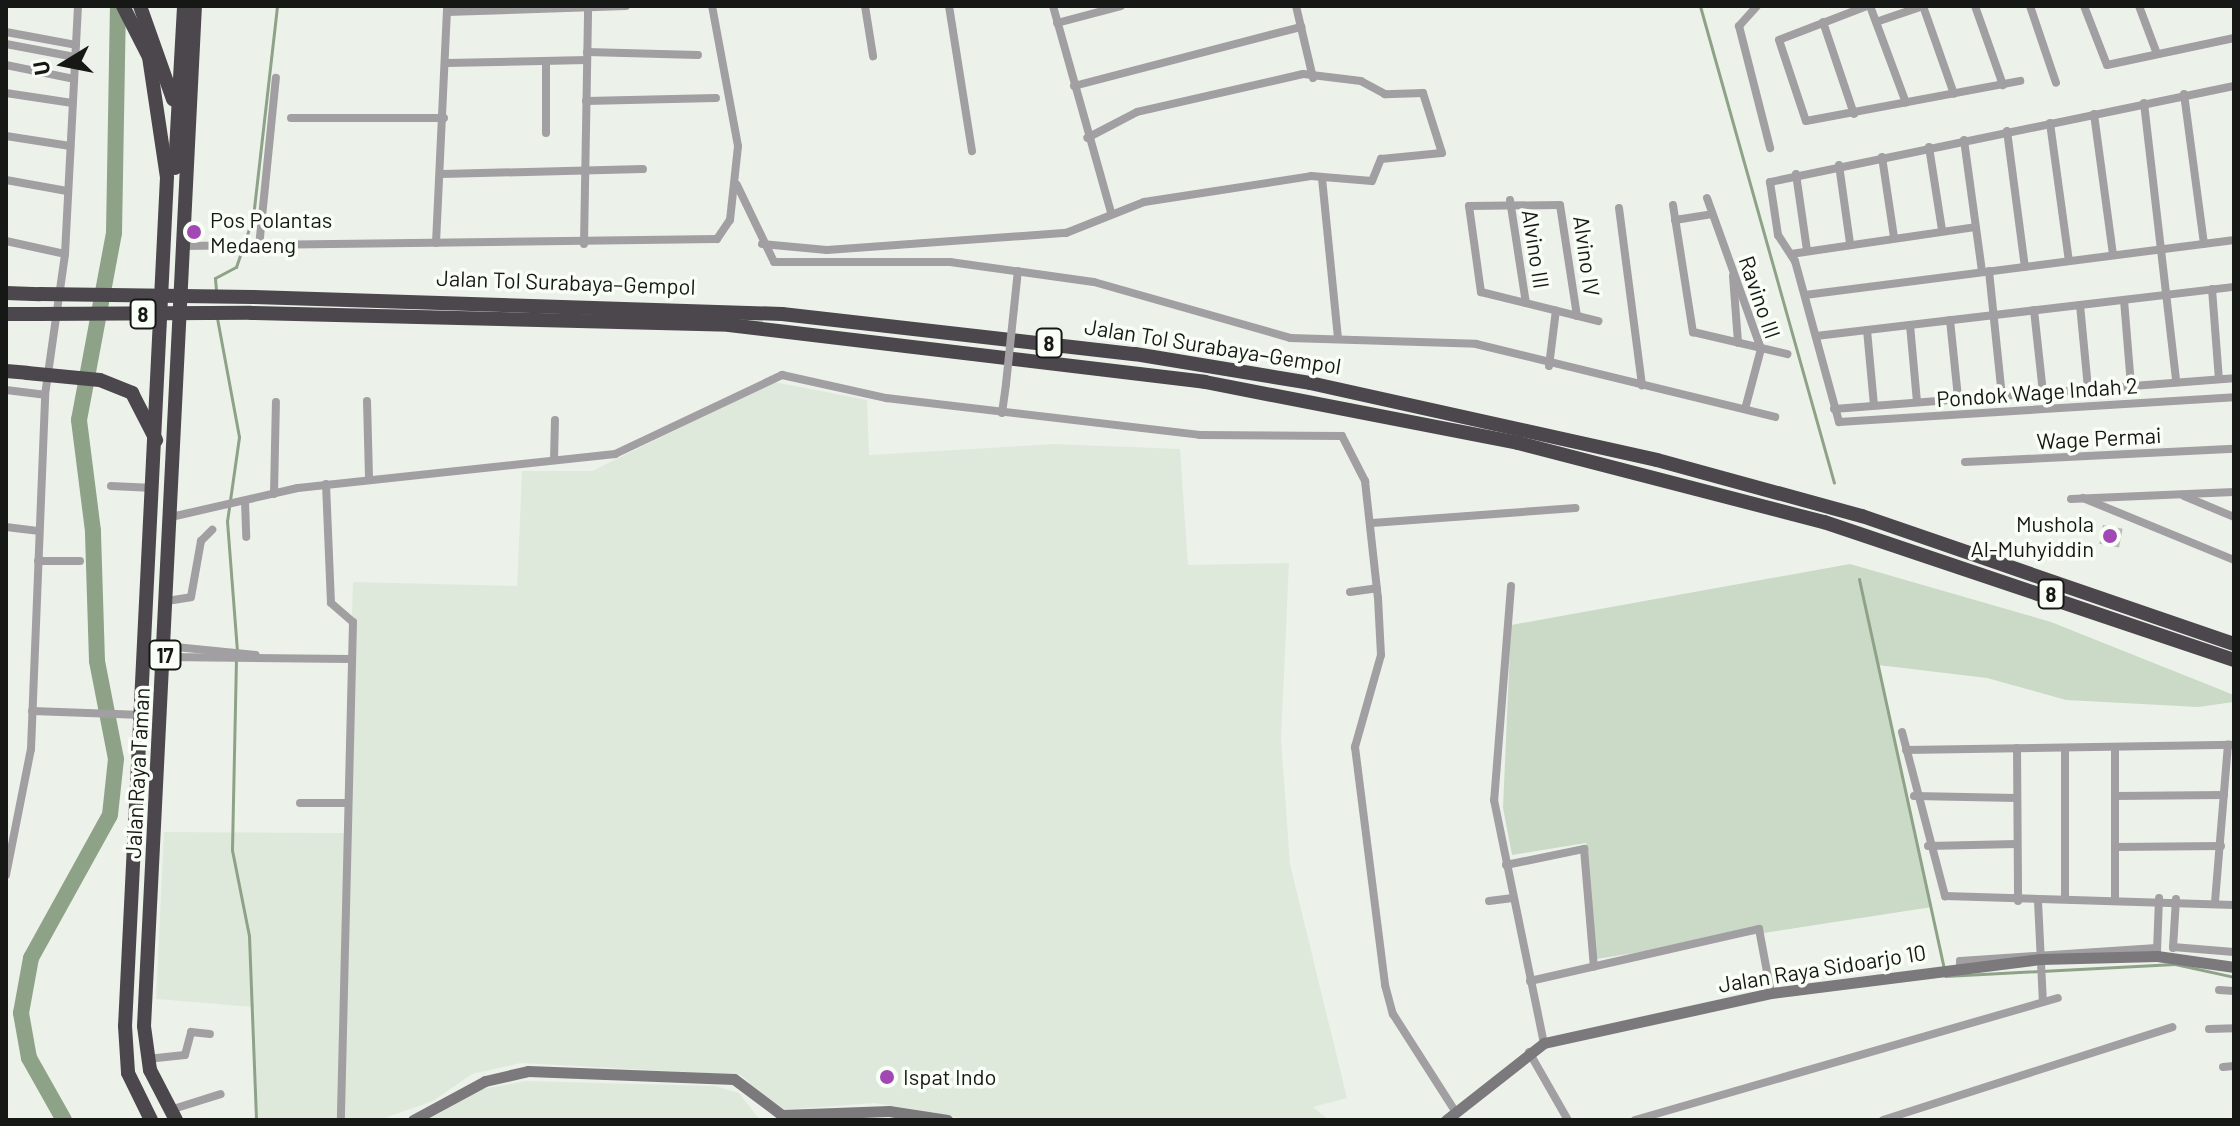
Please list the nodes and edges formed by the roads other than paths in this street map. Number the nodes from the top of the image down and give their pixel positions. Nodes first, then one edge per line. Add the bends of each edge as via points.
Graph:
1 (78, 6) edge
2 (123, 6) edge
3 (184, 6) edge
4 (195, 6) edge
5 (626, 6) edge
6 (712, 6) edge
7 (865, 6) edge
8 (949, 6) edge
9 (1053, 6) edge
10 (1121, 6) edge
11 (1296, 6) edge
12 (1757, 6) edge
13 (1868, 6) edge
14 (1923, 6) edge
15 (1975, 6) edge
16 (2030, 6) edge
17 (2084, 6) edge
18 (2143, 7) edge
19 (588, 8) edge
20 (447, 9) edge
21 (136, 13) edge
22 (1823, 22) junction
23 (1876, 22) junction
24 (1057, 23) junction
25 (1301, 27) junction
26 (6, 32) edge
27 (2234, 38) edge
28 (6, 44) edge
29 (76, 45) junction
30 (2157, 54) junction
31 (698, 55) dead end
32 (587, 56) junction
33 (873, 56) dead end
34 (75, 57) junction
35 (546, 61) junction
36 (446, 63) junction
37 (6, 65) edge
38 (159, 68) junction
39 (276, 78) dead end
40 (1313, 78) junction
41 (74, 79) junction
42 (2020, 81) dead end
43 (2056, 83) dead end
44 (2003, 85) junction
45 (1074, 86) junction
46 (2234, 86) edge
47 (6, 93) edge
48 (1954, 94) junction
49 (2184, 94) junction
50 (716, 98) dead end
51 (586, 101) junction
52 (72, 103) junction
53 (1906, 103) junction
54 (2144, 103) junction
55 (1854, 114) junction
56 (2094, 114) junction
57 (291, 118) dead end
58 (444, 118) junction
59 (178, 120) junction
60 (2050, 123) junction
61 (2007, 131) junction
62 (546, 133) dead end
63 (6, 136) edge
64 (1087, 138) junction
65 (1964, 140) junction
66 (70, 146) junction
67 (1929, 147) junction
68 (1770, 148) dead end
69 (972, 151) dead end
70 (1882, 157) junction
71 (1839, 165) junction
72 (643, 169) dead end
73 (585, 170) junction
74 (442, 174) junction
75 (1796, 174) junction
76 (1322, 178) junction
77 (6, 180) edge
78 (186, 182) junction
79 (737, 185) junction
80 (67, 191) junction
81 (1707, 198) dead end
82 (1510, 200) junction
83 (1673, 205) dead end
84 (1619, 208) dead end
85 (1111, 213) junction
86 (1711, 214) junction
87 (1675, 220) junction
88 (167, 223) junction
89 (1975, 227) junction
90 (1942, 230) junction
91 (1894, 237) junction
92 (2234, 240) edge
93 (6, 241) edge
94 (436, 243) junction
95 (1850, 243) junction
96 (584, 244) junction
97 (762, 244) junction
98 (2204, 244) junction
99 (185, 246) junction
100 (256, 247) junction
101 (2161, 249) junction
102 (1807, 250) junction
103 (65, 254) junction
104 (1791, 254) junction
105 (2113, 255) junction
106 (2069, 261) junction
107 (2025, 267) junction
108 (1732, 270) junction
109 (1018, 271) junction
110 (1986, 272) junction
111 (2234, 287) edge
112 (2212, 289) junction
113 (6, 293) edge
114 (1805, 295) junction
115 (2166, 295) junction
116 (2124, 300) junction
117 (1526, 303) junction
118 (2080, 305) junction
119 (1556, 310) junction
120 (2034, 310) junction
121 (6, 314) edge
122 (1993, 315) junction
123 (1577, 316) junction
124 (1950, 320) junction
125 (1598, 321) dead end
126 (1910, 325) junction
127 (1867, 330) junction
128 (1816, 336) junction
129 (1338, 338) junction
130 (1738, 343) junction
131 (1761, 349) junction
132 (1787, 354) dead end
133 (1549, 366) junction
134 (6, 371) edge
135 (2234, 378) edge
136 (2219, 379) junction
137 (2176, 381) junction
138 (2131, 385) junction
139 (1642, 386) junction
140 (2088, 388) junction
141 (6, 390) edge
142 (2043, 393) junction
143 (45, 395) junction
144 (2002, 396) junction
145 (2234, 397) edge
146 (1958, 398) junction
147 (367, 401) dead end
148 (276, 402) dead end
149 (1917, 402) junction
150 (1874, 405) junction
151 (1745, 409) junction
152 (1834, 409) junction
153 (1002, 413) junction
154 (1775, 417) dead end
155 (555, 420) dead end
156 (158, 444) junction
157 (2234, 449) edge
158 (554, 460) junction
159 (1965, 462) dead end
160 (369, 480) junction
161 (326, 484) junction
162 (111, 486) dead end
163 (154, 488) junction
164 (2234, 492) edge
165 (274, 494) junction
166 (2180, 494) junction
167 (2083, 498) junction
168 (2071, 499) dead end
169 (241, 502) junction
170 (1575, 508) dead end
171 (171, 517) junction
172 (2234, 517) edge
173 (1372, 523) junction
174 (6, 527) edge
175 (212, 530) dead end
176 (38, 531) junction
177 (246, 537) dead end
178 (2234, 560) edge
179 (38, 561) junction
180 (80, 561) dead end
181 (1511, 586) dead end
182 (1377, 588) junction
183 (1350, 592) dead end
184 (167, 601) junction
185 (2234, 644) edge
186 (165, 652) junction
187 (351, 659) junction
188 (2234, 660) edge
189 (32, 711) junction
190 (138, 714) junction
191 (1902, 732) dead end
192 (2231, 745) edge
193 (2115, 747) junction
194 (2017, 748) junction
195 (2065, 748) junction
196 (1906, 750) junction
197 (2224, 795) junction
198 (1914, 796) junction
199 (2115, 796) junction
200 (2017, 798) junction
201 (300, 803) dead end
202 (345, 803) junction
203 (2017, 844) junction
204 (1928, 846) junction
205 (2221, 846) junction
206 (2115, 847) junction
207 (1506, 865) junction
208 (6, 875) edge
209 (2115, 897) junction
210 (1513, 898) junction
211 (2159, 898) junction
212 (2065, 899) junction
213 (2176, 899) junction
214 (1489, 901) dead end
215 (2018, 901) junction
216 (2038, 901) junction
217 (2215, 902) junction
218 (2234, 905) edge
219 (2157, 952) junction
220 (2173, 952) junction
221 (2234, 952) edge
222 (2041, 959) junction
223 (1594, 967) junction
224 (2234, 967) edge
225 (1530, 981) junction
226 (2219, 990) dead end
227 (2234, 991) edge
228 (1771, 993) junction
229 (2058, 998) dead end
230 (2043, 1002) junction
231 (2172, 1027) dead end
232 (2234, 1028) edge
233 (2209, 1029) dead end
234 (210, 1034) dead end
235 (1544, 1043) junction
236 (1529, 1052) junction
237 (147, 1059) junction
238 (2234, 1066) edge
239 (2223, 1067) dead end
240 (221, 1094) dead end
241 (172, 1115) edge
242 (1450, 1116) edge
243 (151, 1120) edge
244 (341, 1120) edge
245 (413, 1120) edge
246 (947, 1120) edge
247 (1568, 1120) edge
248 (1635, 1120) edge
249 (1883, 1120) edge

1 - 29 street
2 - 21 highway, 17
3 - 59 highway
4 - 78 highway
5 - 19 street
6 - 79 street via 738,146
7 - 33 street
8 - 69 street
9 - 24 street
10 - 24 street
11 - 25 street
12 - 68 street via 1739,26
13 - 22 street
13 - 23 street
14 - 23 street
14 - 48 street
15 - 44 street
16 - 43 street
17 - 30 street via 2107,65
18 - 30 street
19 - 20 street
19 - 32 street
20 - 36 street
21 - 38 highway, 17
22 - 55 street
22 - 55 street via 1779,40 1800,112 1810,122
23 - 53 street
24 - 45 street
25 - 40 street
25 - 45 street
26 - 29 street
27 - 30 street
28 - 34 street
29 - 34 street
31 - 32 street
32 - 35 street
32 - 51 street
34 - 41 street
35 - 36 street
35 - 62 street
36 - 58 street
37 - 41 street
38 - 59 highway, 17
38 - 88 highway, 17
39 - 100 street
40 - 64 street via 1303,74 1151,108
40 - 76 street via 1361,81 1385,94 1423,93 1442,153 1381,159 1374,180
41 - 52 street
42 - 44 street
44 - 48 street
45 - 64 street
46 - 49 street
47 - 52 street
48 - 53 street
49 - 54 street
49 - 98 street
50 - 51 street
51 - 73 street
52 - 66 street
53 - 55 street
54 - 56 street
54 - 101 street
56 - 60 street
56 - 105 street
57 - 58 street
58 - 74 street
59 - 78 highway, 17
59 - 88 highway
60 - 61 street
60 - 106 street
61 - 65 street
61 - 107 street
63 - 66 street
64 - 85 street
65 - 67 street
65 - 89 street
66 - 80 street
67 - 70 street
67 - 90 street
70 - 71 street
70 - 91 street
71 - 75 street
71 - 95 street
72 - 73 street
73 - 74 street
73 - 96 street
74 - 94 street
75 - 102 street
75 - 104 street via 1770,182 1778,235
76 - 85 street via 1250,183
76 - 129 street
77 - 80 street
78 - 99 highway, Jalan Raya Taman / 17
79 - 96 street via 730,220 712,241
79 - 97 street
80 - 103 street
81 - 86 street, Ravino III
82 - 117 street, Alvino III
82 - 117 street via 1468,209 1484,294
82 - 123 street, Alvino IV via 1562,207
83 - 87 street
84 - 139 street
85 - 97 street via 1057,234 827,250
86 - 87 street
86 - 108 street, Ravino III
87 - 130 street via 1692,329
88 - 156 highway, Jalan Raya Taman / 17
89 - 90 street
89 - 110 street
90 - 91 street
91 - 95 street
92 - 98 street
93 - 103 street
94 - 96 street
94 - 100 street
95 - 102 street
97 - 109 street via 769,259 785,264 950,262
98 - 101 street
99 - 100 street
99 - 171 highway, Jalan Raya Taman / 17
101 - 105 street
101 - 115 street
102 - 104 street
103 - 143 street
104 - 114 street
105 - 106 street
106 - 107 street
107 - 110 street
108 - 130 street
108 - 131 street, Ravino III
109 - 129 street via 1135,292 1280,335
109 - 153 street, bridge
110 - 114 street
110 - 122 street
111 - 112 street
112 - 115 street
112 - 136 street
113 - 185 highway, Jalan Tol Surabaya–Gempol / 8, bridge via 782,314 1120,352 1310,383 1643,456 1862,516
114 - 128 street
115 - 116 street
115 - 137 street
116 - 118 street
116 - 138 street
117 - 119 street
118 - 120 street
118 - 140 street
119 - 123 street
119 - 133 street
120 - 122 street
120 - 142 street
121 - 188 highway, Jalan Tol Surabaya–Gempol / 8, bridge via 251,313 729,325 1205,382 1518,443 1824,522
122 - 124 street
122 - 144 street
123 - 125 street
124 - 126 street
124 - 146 street
126 - 127 street
126 - 149 street
127 - 128 street
127 - 150 street
128 - 152 street
129 - 133 street via 1476,344
130 - 131 street
131 - 132 street
131 - 151 street, Ravino III
133 - 139 street
134 - 156 highway, bridge via 100,380 132,393
135 - 136 street
136 - 137 street
137 - 138 street
138 - 140 street
139 - 151 street
140 - 142 street
141 - 143 street
142 - 144 street
143 - 176 street
144 - 146 street
145 - 152 street, Pondok Wage Indah 2 via 1843,423
146 - 149 street
147 - 160 street
148 - 165 street
149 - 150 street
150 - 152 street
151 - 154 street
153 - 158 street via 782,375 625,451
153 - 173 street via 1200,435 1342,436 1365,481
155 - 158 street
156 - 163 highway, Jalan Raya Taman / 17
157 - 159 street, Wage Permai
158 - 160 street
160 - 161 street
161 - 165 street
161 - 187 street via 331,603 352,618
162 - 163 street
163 - 190 highway, Jalan Raya Taman / 17
164 - 166 street
165 - 169 street
166 - 167 street
166 - 172 street
167 - 168 street
167 - 178 street
169 - 171 street
169 - 177 street
170 - 173 street
171 - 184 highway, Jalan Raya Taman / 17
173 - 182 street
174 - 176 street
175 - 184 street via 201,541 191,597
176 - 179 street
179 - 180 street
179 - 189 street
181 - 207 street via 1494,800
182 - 183 street
182 - 242 street via 1381,655 1355,747 1378,943 1393,1014
184 - 186 highway, Jalan Raya Taman / 17
186 - 187 street
186 - 237 highway, Jalan Raya Taman / 17
187 - 202 street
189 - 190 street
189 - 208 street
190 - 243 highway, Jalan Raya Taman / 17 via 125,1026 128,1073
191 - 196 street
192 - 193 street
192 - 197 street
193 - 195 street
193 - 199 street
194 - 195 street
194 - 196 street
194 - 200 street
195 - 212 street
196 - 198 street
197 - 199 street
197 - 205 street
198 - 200 street
198 - 204 street
199 - 206 street
200 - 203 street
201 - 202 street
202 - 244 street
203 - 204 street
203 - 215 street
204 - 215 street via 1945,896
205 - 206 street
205 - 217 street
206 - 209 street
207 - 210 street
207 - 223 street via 1584,849
209 - 211 street
209 - 212 street
210 - 214 street
210 - 225 street
211 - 213 street
211 - 219 street
212 - 216 street
213 - 217 street
213 - 220 street
215 - 216 street
216 - 222 street
217 - 218 street
219 - 220 street, Jalan Raya Sidoarjo 10
219 - 222 street, Jalan Raya Sidoarjo 10
220 - 221 street
220 - 224 street, Jalan Raya Sidoarjo 10
222 - 228 street, Jalan Raya Sidoarjo 10
222 - 230 street
223 - 225 street
223 - 228 street via 1759,929
225 - 235 street
226 - 227 street
228 - 235 street, Jalan Raya Sidoarjo 10
229 - 230 street
230 - 248 street
231 - 249 street
232 - 233 street
234 - 237 street via 191,1032 185,1055
235 - 236 street, Jalan Raya Sidoarjo 10
236 - 242 street, Jalan Raya Sidoarjo 10
236 - 247 street
237 - 241 highway, Jalan Raya Taman / 17
238 - 239 street
240 - 241 street
245 - 246 street via 485,1081 528,1071 734,1079 782,1115 889,1111

